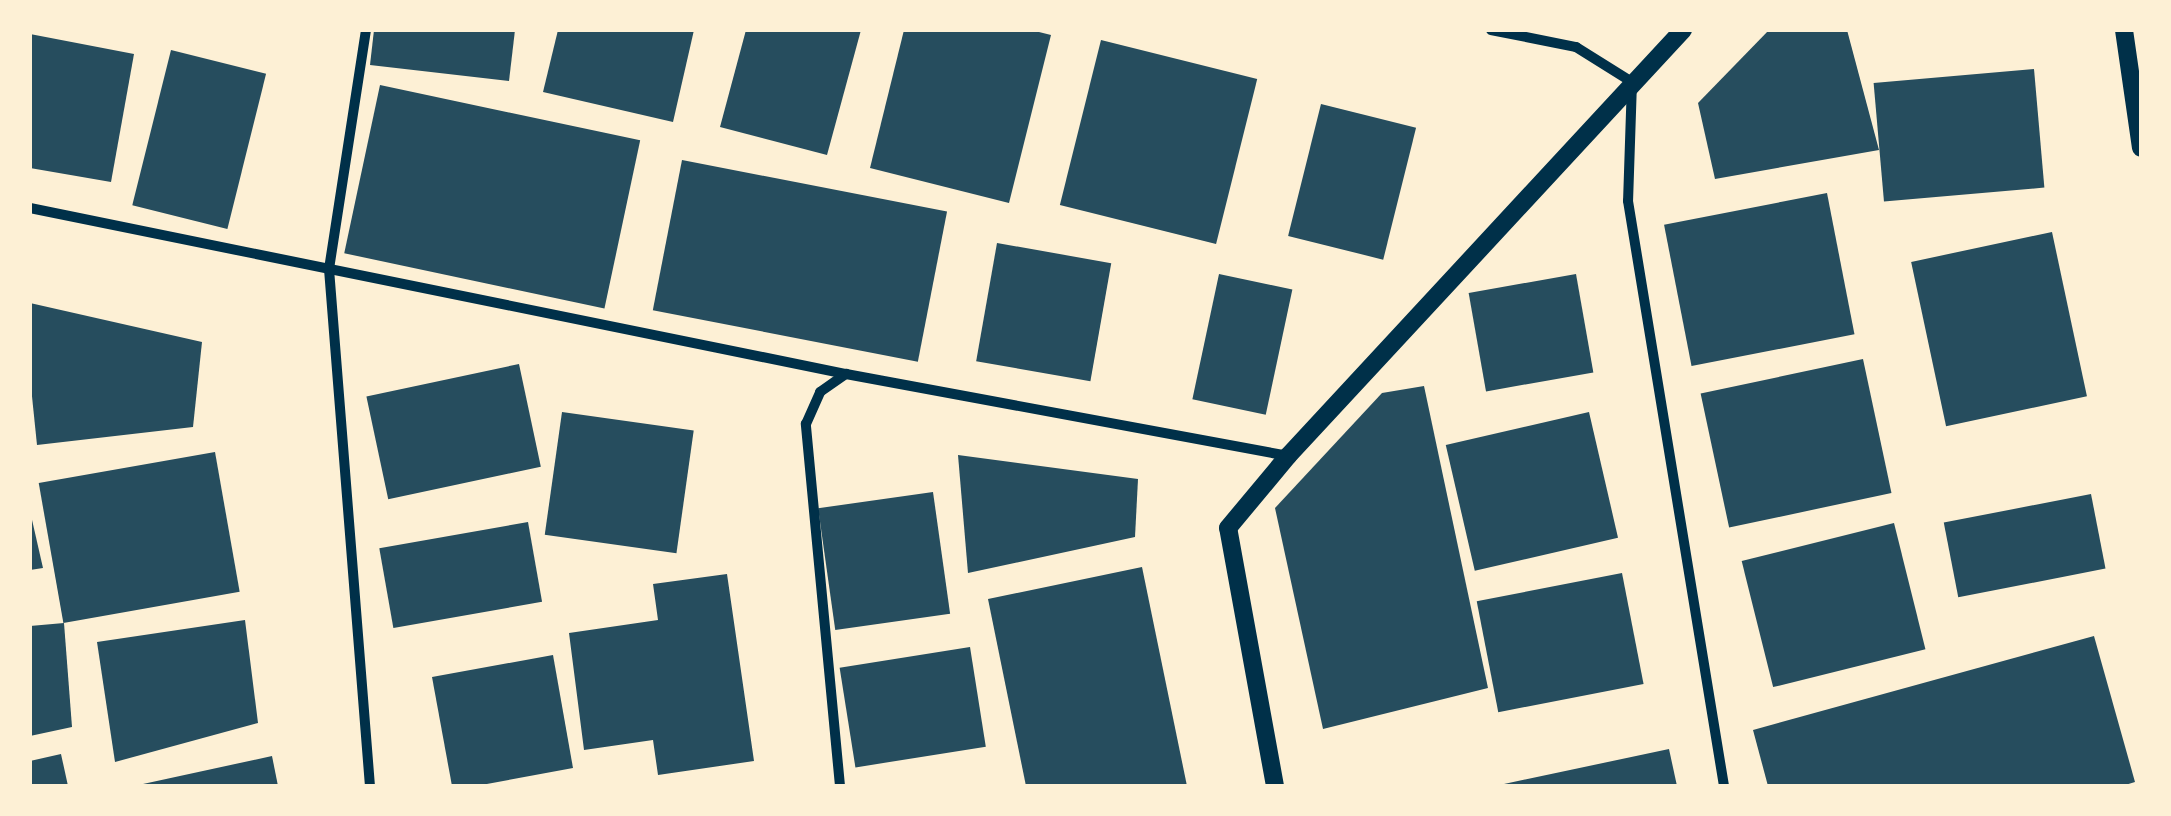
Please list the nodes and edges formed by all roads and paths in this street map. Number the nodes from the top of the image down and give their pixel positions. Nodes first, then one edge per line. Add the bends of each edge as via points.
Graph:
1 (366, 30) edge
2 (1491, 30) edge
3 (1683, 30) edge
4 (2124, 30) edge
5 (1632, 82) junction
6 (2141, 148) edge
7 (30, 208) edge
8 (329, 269) junction
9 (846, 374) junction
10 (1288, 456) junction
11 (370, 786) edge
12 (840, 786) edge
13 (1275, 786) edge
14 (1724, 786) edge

1 - 8 street
2 - 5 street via 1576,47
3 - 5 street
4 - 6 street
5 - 10 street
5 - 14 street via 1628,201
7 - 8 street
8 - 9 street
8 - 11 street
9 - 10 street
9 - 12 street via 820,392 806,424
10 - 13 street via 1228,528

